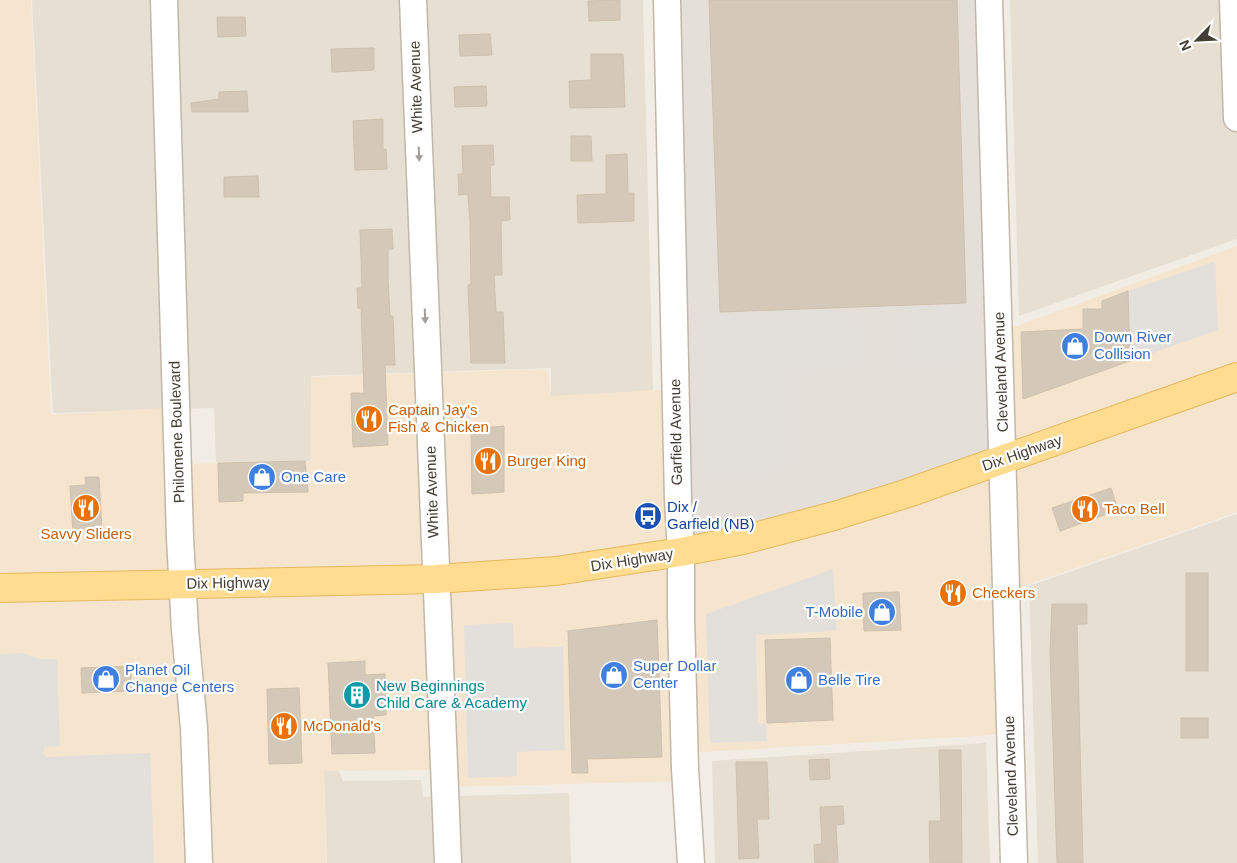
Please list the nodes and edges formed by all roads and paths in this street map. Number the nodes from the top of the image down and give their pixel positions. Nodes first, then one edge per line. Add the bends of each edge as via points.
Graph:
1 (164, 0) edge
2 (413, 0) edge
3 (667, 0) edge
4 (989, 0) edge
5 (1234, 0) edge
6 (1237, 118) edge
7 (1237, 377) edge
8 (1003, 460) junction
9 (681, 552) junction
10 (436, 579) junction
11 (183, 584) junction
12 (0, 588) edge
13 (199, 863) edge
14 (448, 863) edge
15 (690, 863) edge
16 (1014, 863) edge

1 - 11 street, Philomene Boulevard
2 -> 10 street, White Avenue
3 - 9 street, Garfield Avenue
4 - 8 street, Cleveland Avenue
5 - 6 street
7 - 8 main road, Dix Highway
8 - 9 main road, Dix Highway via 834,516 743,540
8 - 16 street, Cleveland Avenue
9 - 10 main road, Dix Highway via 556,572
9 - 15 street, Garfield Avenue via 680,616
10 - 11 main road, Dix Highway
10 - 14 street, White Avenue
11 - 12 main road, Dix Highway
11 - 13 street, Philomene Boulevard via 194,728

